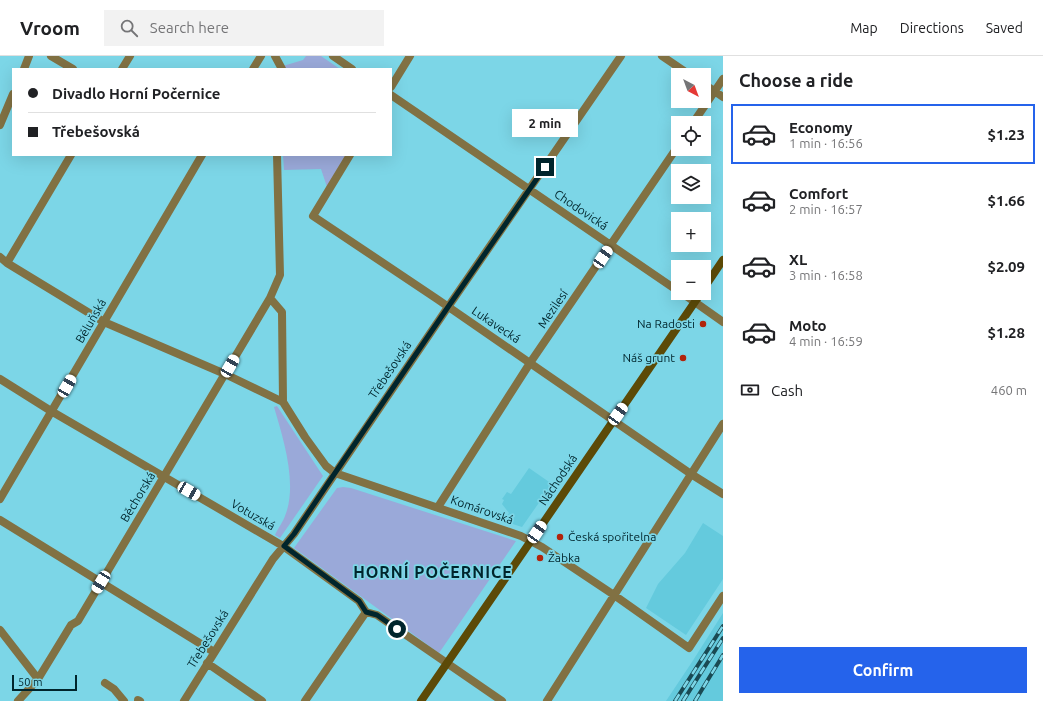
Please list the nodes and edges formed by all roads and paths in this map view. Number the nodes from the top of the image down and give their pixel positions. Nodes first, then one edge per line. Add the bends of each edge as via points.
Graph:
1 (29, 56) edge
2 (51, 56) edge
3 (130, 56) edge
4 (261, 56) edge
5 (275, 56) edge
6 (333, 56) edge
7 (410, 56) edge
8 (621, 56) edge
9 (662, 56) edge
10 (24, 68) edge
11 (71, 68) edge
12 (123, 68) edge
13 (254, 68) edge
14 (281, 68) edge
15 (351, 68) edge
16 (680, 68) edge
17 (723, 79) edge
18 (392, 85) edge
19 (711, 89) edge
20 (714, 91) junction
21 (12, 96) edge
22 (392, 96) edge
23 (723, 97) edge
24 (698, 116) edge
25 (0, 125) edge
26 (70, 156) edge
27 (201, 156) edge
28 (277, 156) edge
29 (349, 156) edge
30 (671, 156) edge
31 (529, 189) junction
32 (611, 245) junction
33 (0, 257) edge
34 (723, 260) edge
35 (7, 263) junction
36 (711, 278) edge
37 (671, 285) edge
38 (270, 298) junction
39 (691, 300) edge
40 (694, 302) junction
41 (448, 307) junction
42 (104, 322) junction
43 (723, 322) edge
44 (530, 363) junction
45 (225, 374) junction
46 (0, 379) edge
47 (283, 402) junction
48 (52, 411) junction
49 (613, 421) junction
50 (723, 424) edge
51 (335, 473) junction
52 (691, 474) junction
53 (164, 477) junction
54 (723, 494) edge
55 (0, 499) edge
56 (438, 507) junction
57 (0, 520) edge
58 (531, 541) junction
59 (284, 546) junction
60 (101, 582) junction
61 (614, 595) junction
62 (723, 596) edge
63 (366, 612) junction
64 (0, 630) edge
65 (214, 652) junction
66 (207, 663) junction
67 (447, 663) junction
68 (38, 680) junction
69 (105, 683) dead end
70 (18, 701) edge
71 (124, 701) edge
72 (184, 701) edge
73 (262, 701) edge
74 (305, 701) edge
75 (421, 701) edge
76 (502, 701) edge
77 (547, 701) edge

1 - 10 street
2 - 11 street
3 - 12 street
4 - 13 street
5 - 14 street
6 - 15 street
7 - 18 street
8 - 31 street, Třebešovská
9 - 16 street
17 - 20 street
19 - 20 street
20 - 23 street
20 - 24 street
21 - 25 street
22 - 31 street, Chodovická
26 - 35 street
27 - 42 street, Běluňská
28 - 38 street, Běchorská via 280,275
29 - 41 street, Lukavecká via 313,216
30 - 32 street, Mezilesí
31 - 32 street, Chodovická
31 - 41 street, Třebešovská
32 - 37 street, Chodovická
32 - 44 street, Mezilesí
33 - 35 street
34 - 36 main road
35 - 42 street
38 - 45 street, Běchorská
38 - 47 street via 282,312
39 - 40 street
40 - 43 street
40 - 49 main road, Náchodská
41 - 44 street, Lukavecká
41 - 51 street, Třebešovská
42 - 45 street
42 - 48 street, Běluňská
44 - 49 street, Lukavecká
44 - 56 street, Mezilesí
45 - 47 street
45 - 53 street, Běchorská
46 - 48 street, Votuzská
47 - 51 street via 309,443 326,466
48 - 53 street, Votuzská
48 - 55 street, Běluňská
49 - 52 street, Lukavecká
49 - 58 main road, Náchodská
50 - 52 street
51 - 56 street, Komárovská
51 - 59 street, Třebešovská
52 - 54 street, Lukavecká
52 - 61 street
53 - 59 street, Votuzská
53 - 60 street, Běchorská
56 - 58 street, Komárovská
57 - 60 street
58 - 61 street, Komárovská
58 - 67 main road, Náchodská
59 - 63 street, Votuzská via 359,601
59 - 65 street, Třebešovská via 273,559
60 - 65 street
60 - 68 street, Běchorská via 78,622 71,625
61 - 62 street, Komárovská via 689,648
61 - 77 street
63 - 67 street, Votuzská via 377,615
63 - 74 street
64 - 68 street
65 - 66 street, Třebešovská
66 - 72 street, Třebešovská
66 - 73 street
67 - 75 main road, Náchodská
67 - 76 street, Votuzská
68 - 70 street, Běchorská
69 - 71 street

